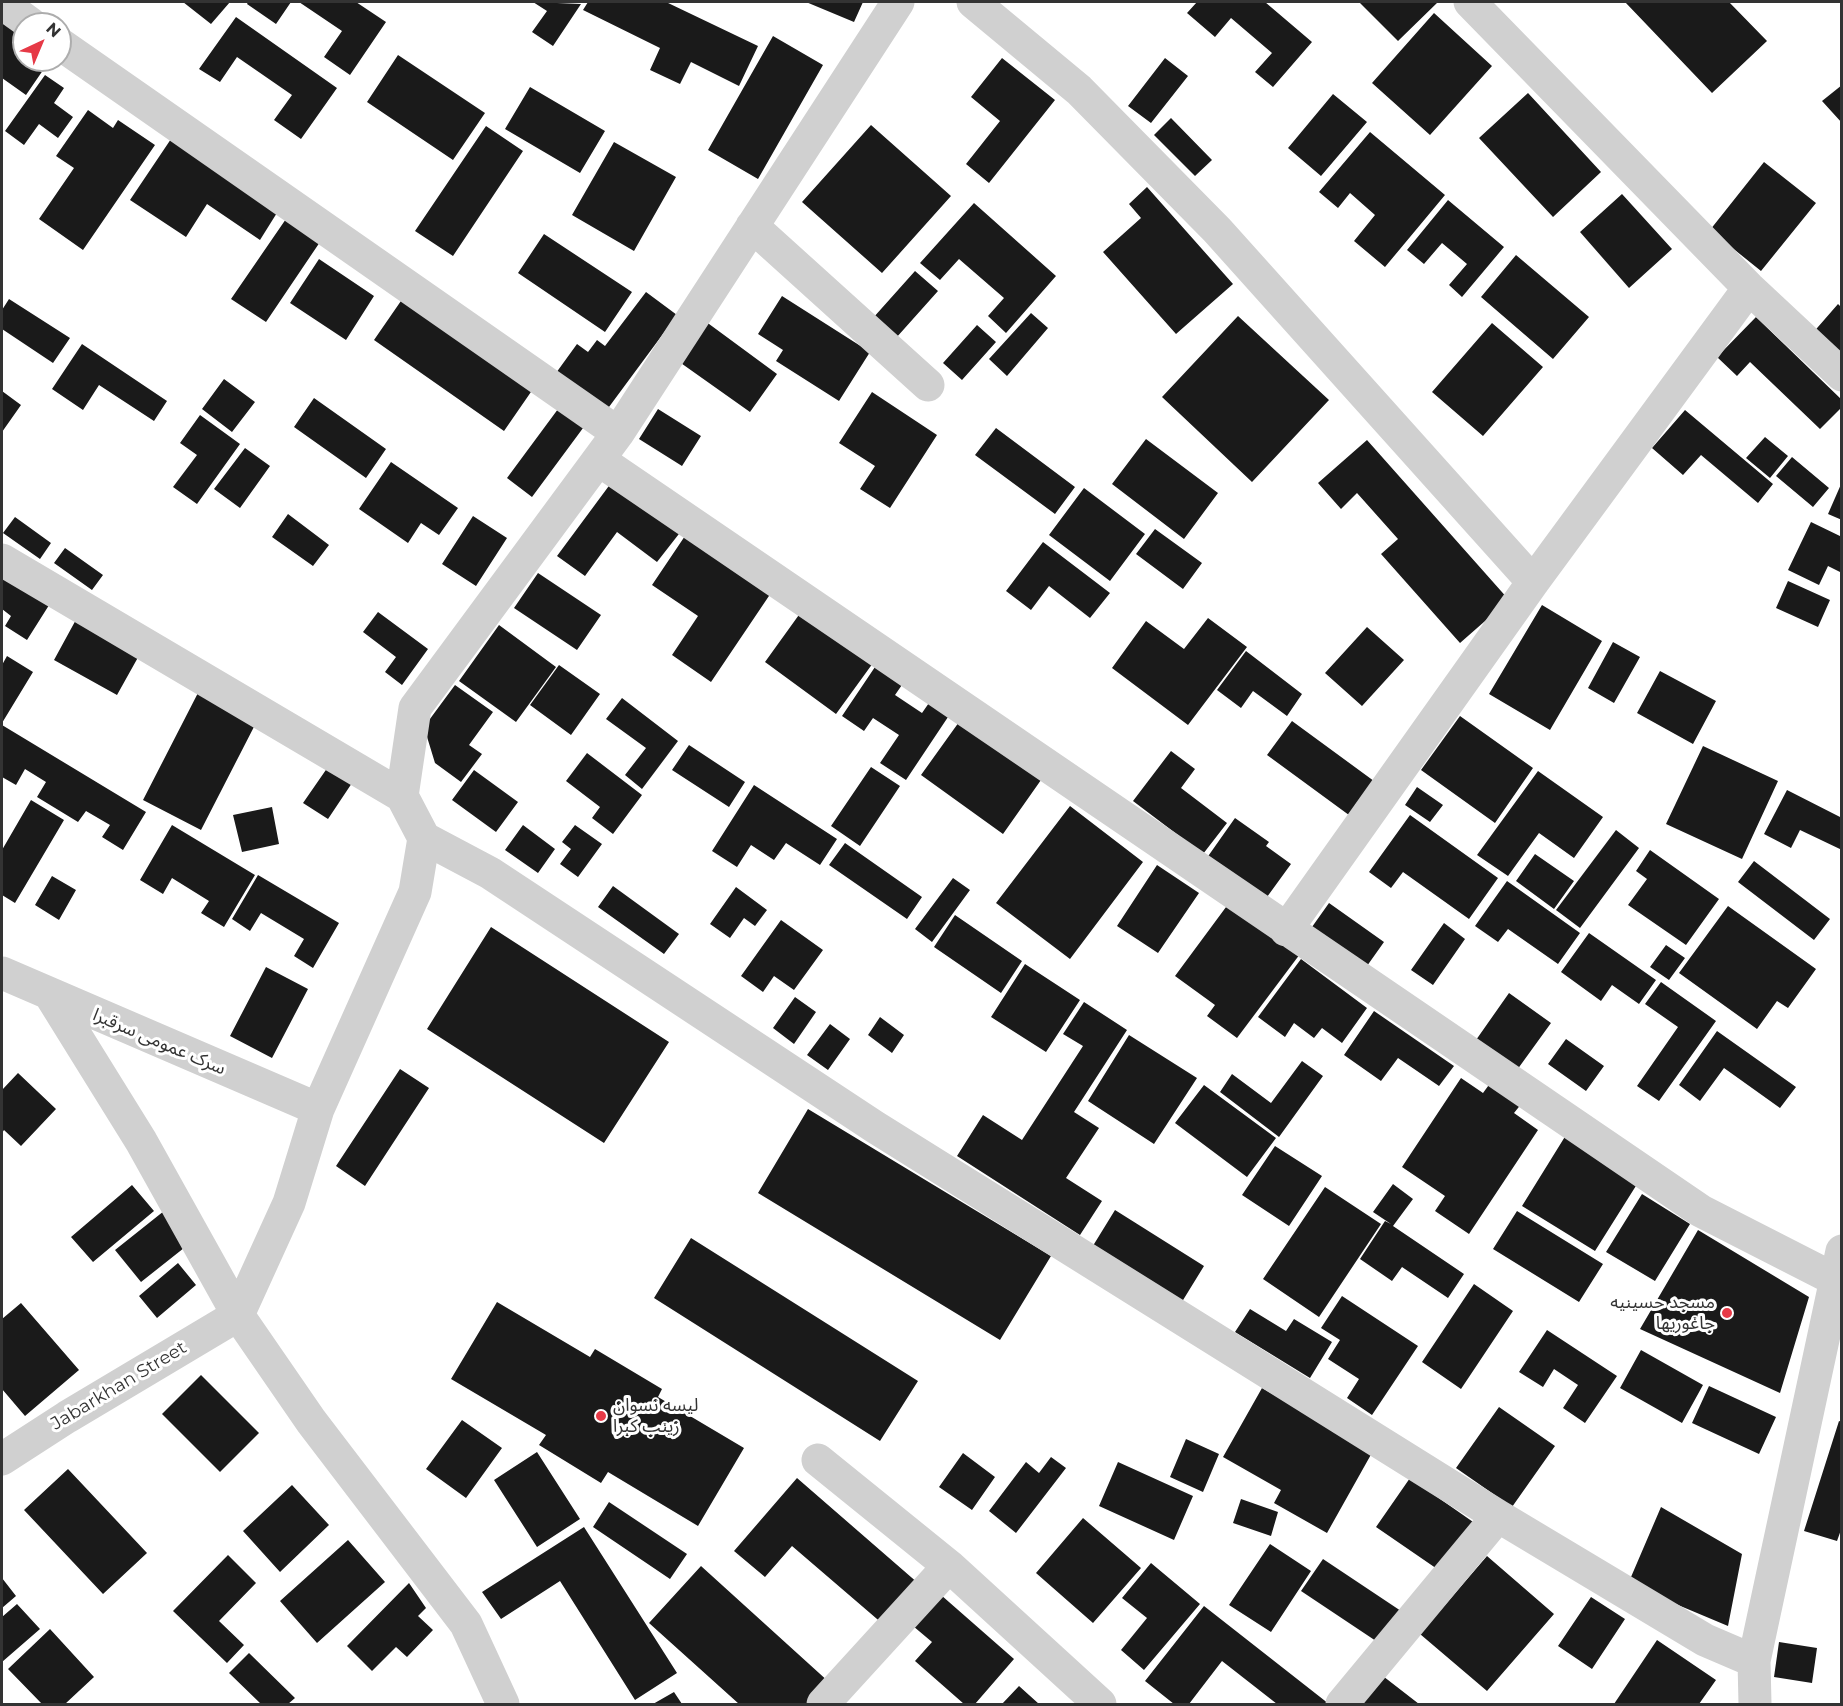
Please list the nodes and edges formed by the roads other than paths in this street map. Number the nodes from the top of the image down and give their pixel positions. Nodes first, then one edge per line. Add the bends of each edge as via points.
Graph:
1 (898, 2) edge
2 (973, 2) edge
3 (1470, 2) edge
4 (2, 3) edge
5 (14, 12) edge
6 (72, 52) edge
7 (752, 226) junction
8 (1749, 288) junction
9 (1842, 375) edge
10 (928, 385) dead end
11 (618, 433) junction
12 (599, 460) junction
13 (2, 560) edge
14 (1533, 582) junction
15 (402, 796) junction
16 (424, 838) junction
17 (1286, 930) junction
18 (2, 973) edge
19 (51, 996) junction
20 (318, 1109) junction
21 (1840, 1271) edge
22 (238, 1315) junction
23 (2, 1459) edge
24 (818, 1460) dead end
25 (1498, 1516) junction
26 (949, 1566) junction
27 (1754, 1661) junction
28 (503, 1704) edge
29 (823, 1704) edge
30 (1100, 1704) edge
31 (1342, 1704) edge
32 (1755, 1704) edge

1 - 7 street
2 - 14 street via 1079,90 1217,230
3 - 8 street
4 - 5 street
6 - 11 street
7 - 10 street
7 - 11 street
8 - 9 street
8 - 14 street
11 - 12 street
12 - 15 street via 415,708
12 - 17 street
13 - 15 street
14 - 17 street
15 - 16 street
16 - 20 street via 415,892
16 - 25 street via 490,873 875,1127
17 - 21 street via 1701,1211
18 - 19 street, سرک عمومی سرقبرا
19 - 20 street, سرک عمومی سرقبرا
19 - 22 street via 141,1141
20 - 22 street via 289,1203
21 - 27 street
22 - 23 street, Jabarkhan Street
22 - 28 street via 311,1421 466,1624
24 - 26 street
25 - 27 street via 1705,1640
25 - 31 street
26 - 29 street
26 - 30 street
27 - 32 street

